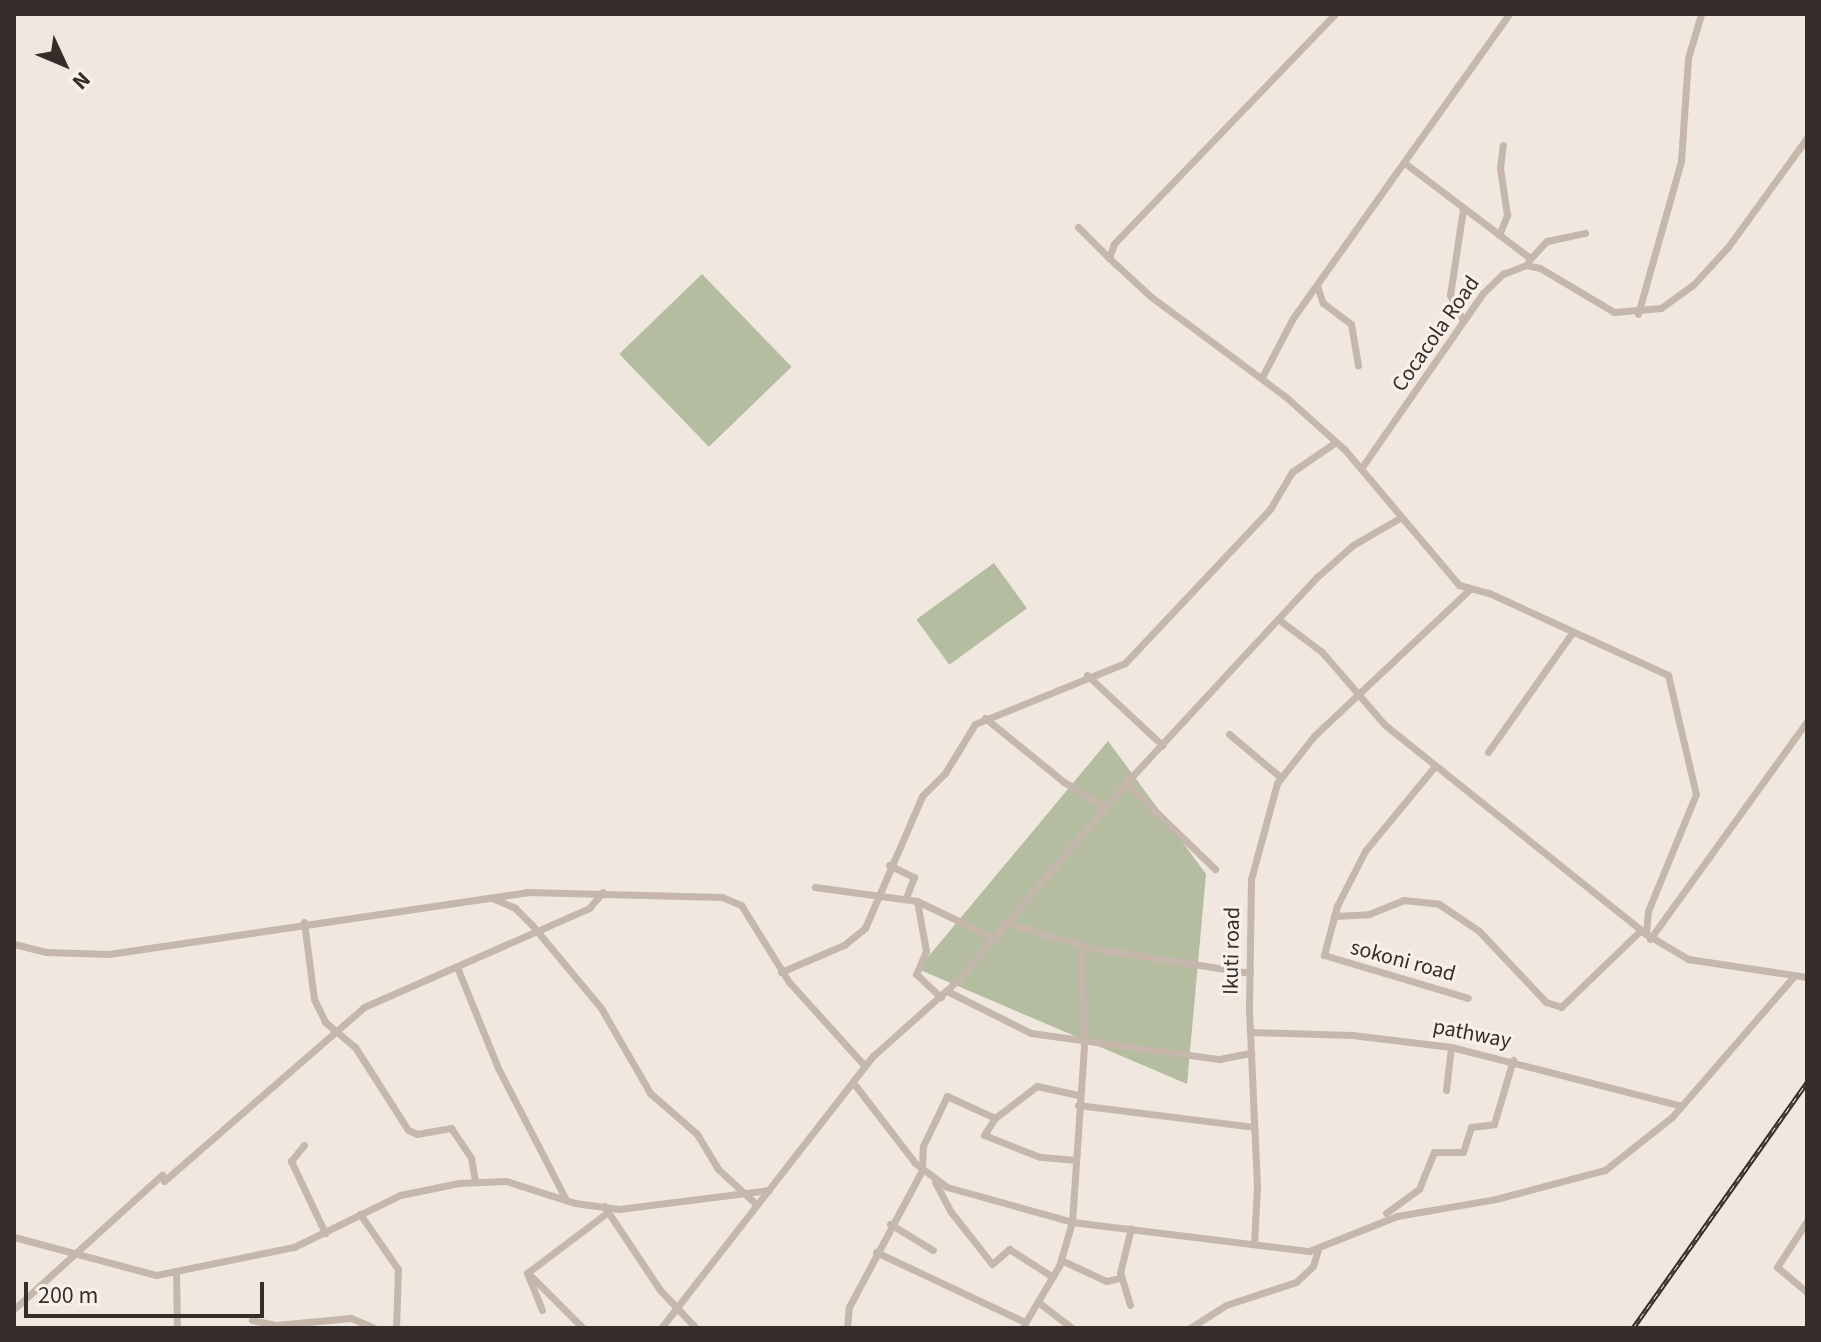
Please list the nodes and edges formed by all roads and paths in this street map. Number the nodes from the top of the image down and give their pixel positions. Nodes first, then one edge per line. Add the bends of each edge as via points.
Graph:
1 (1335, 14) edge
2 (1509, 14) edge
3 (1701, 14) edge
4 (1807, 138) edge
5 (1503, 145) dead end
6 (1406, 164) junction
7 (1463, 209) junction
8 (1078, 227) dead end
9 (1585, 233) dead end
10 (1499, 235) junction
11 (1109, 258) junction
12 (1528, 262) junction
13 (1317, 286) junction
14 (1638, 314) junction
15 (1463, 321) junction
16 (1358, 365) dead end
17 (1262, 377) junction
18 (1336, 442) junction
19 (1362, 467) junction
20 (1400, 518) junction
21 (1468, 591) junction
22 (1278, 619) junction
23 (1572, 633) junction
24 (1087, 675) junction
25 (1357, 694) junction
26 (985, 718) junction
27 (1807, 721) edge
28 (1229, 734) dead end
29 (1162, 745) junction
30 (1488, 752) dead end
31 (1435, 766) junction
32 (1279, 776) junction
33 (1126, 783) junction
34 (1105, 807) junction
35 (889, 865) junction
36 (1215, 869) dead end
37 (815, 887) dead end
38 (603, 892) junction
39 (884, 892) junction
40 (490, 897) junction
41 (906, 898) junction
42 (917, 901) junction
43 (1334, 916) junction
44 (304, 922) junction
45 (1003, 922) junction
46 (537, 931) junction
47 (1646, 934) junction
48 (992, 937) junction
49 (14, 944) edge
50 (1081, 944) junction
51 (457, 967) junction
52 (781, 972) junction
53 (1250, 973) junction
54 (1794, 976) junction
55 (1807, 977) edge
56 (944, 994) junction
57 (1468, 998) dead end
58 (335, 1032) junction
59 (1250, 1032) junction
60 (1082, 1037) junction
61 (1451, 1047) junction
62 (1251, 1053) junction
63 (1513, 1060) junction
64 (865, 1066) junction
65 (855, 1085) junction
66 (1446, 1090) dead end
67 (1078, 1100) junction
68 (1682, 1106) junction
69 (995, 1118) junction
70 (1254, 1127) junction
71 (304, 1145) dead end
72 (1076, 1160) junction
73 (922, 1170) junction
74 (475, 1181) junction
75 (935, 1182) junction
76 (769, 1190) junction
77 (746, 1193) junction
78 (566, 1200) junction
79 (757, 1205) junction
80 (606, 1209) junction
81 (1386, 1213) dead end
82 (360, 1214) junction
83 (1807, 1221) edge
84 (1072, 1222) junction
85 (890, 1224) junction
86 (1131, 1228) junction
87 (325, 1233) junction
88 (14, 1237) edge
89 (1254, 1244) junction
90 (933, 1250) dead end
91 (1318, 1250) junction
92 (876, 1252) junction
93 (72, 1254) junction
94 (1061, 1260) junction
95 (176, 1271) junction
96 (532, 1277) junction
97 (1053, 1277) junction
98 (1120, 1278) junction
99 (1807, 1292) edge
100 (1038, 1302) junction
101 (1130, 1305) dead end
102 (14, 1309) edge
103 (676, 1309) junction
104 (542, 1310) dead end
105 (252, 1320) dead end
106 (321, 1325) edge
107 (1024, 1325) edge
108 (177, 1328) edge
109 (375, 1328) edge
110 (396, 1328) edge
111 (583, 1328) edge
112 (661, 1328) edge
113 (696, 1328) edge
114 (847, 1328) edge
115 (1072, 1328) edge
116 (1190, 1328) edge

1 - 11 street via 1125,232
2 - 6 street
3 - 14 street via 1688,58 1681,161
4 - 14 street via 1712,265 1675,299
5 - 10 street via 1500,168 1507,215
6 - 7 street
6 - 13 street
7 - 10 street
7 - 15 street via 1450,295
8 - 11 street
9 - 12 street, Cocacola Road via 1547,241
10 - 12 street
11 - 17 street via 1150,296
12 - 14 street via 1602,307
12 - 15 street, Cocacola Road via 1493,282
13 - 16 street via 1323,303 1351,324
13 - 17 street via 1281,336
15 - 19 street, Cocacola Road
17 - 18 street
18 - 19 street
18 - 24 street via 1292,472 1270,509 1134,655 1113,670
19 - 20 street
20 - 21 street
20 - 22 street via 1340,555
21 - 23 street via 1489,593
21 - 25 street, Ikuti road
22 - 25 street via 1322,652
22 - 29 street
23 - 30 street
23 - 47 street via 1653,665 1673,684 1696,794 1648,911
24 - 26 street
24 - 29 street
25 - 31 street
25 - 32 street, Ikuti road
26 - 34 street via 1064,782
26 - 35 street via 922,796
27 - 47 street
28 - 32 street
29 - 33 street
31 - 43 street, sokoni road via 1378,831
31 - 47 street
32 - 53 street, Ikuti road via 1251,879
33 - 34 street
33 - 36 street
34 - 45 street
35 - 39 street
35 - 41 street via 914,877
37 - 39 street
38 - 40 street
38 - 46 street via 594,906
38 - 52 street via 733,899
39 - 41 street
39 - 52 street via 865,928 851,941
40 - 44 street via 407,914
40 - 46 street via 515,908
41 - 42 street
42 - 48 street
42 - 56 street via 926,951 916,974
43 - 47 street, sokoni road via 1369,914 1403,900 1439,904 1479,931 1546,1002 1561,1007
43 - 57 street, sokoni road via 1324,951 1328,959
44 - 49 street via 109,954 46,952
44 - 58 street via 314,999
45 - 48 street
45 - 50 street
46 - 51 street
46 - 77 street via 601,1008 650,1093 697,1134 718,1169
47 - 54 street via 1688,959
48 - 56 street
50 - 53 street
50 - 60 street
51 - 58 street via 364,1007
51 - 78 street via 507,1087
52 - 64 street
53 - 59 street, Ikuti road
54 - 55 street
54 - 68 street
56 - 60 street via 1031,1033
56 - 64 street
58 - 74 street via 355,1047 408,1130 417,1134 451,1128 471,1158
58 - 93 street
59 - 61 street, pathway via 1352,1035
59 - 62 street, Ikuti road
60 - 62 street via 1219,1059
60 - 67 street
61 - 63 street, pathway
61 - 66 street
62 - 70 street, Ikuti road
63 - 68 street, pathway
63 - 81 street via 1494,1124 1471,1127 1463,1152 1434,1152 1419,1189
64 - 65 street
65 - 73 street
65 - 76 street
67 - 69 street via 1037,1086
67 - 70 street
67 - 72 street
68 - 91 street via 1630,1154 1582,1179 1397,1216
69 - 72 street via 984,1135 1040,1157
69 - 73 street via 947,1096 923,1146
70 - 89 street, Ikuti road
71 - 87 street via 291,1161
72 - 84 street
73 - 75 street
73 - 85 street
74 - 78 street via 520,1184
74 - 82 street via 400,1195
75 - 84 street
75 - 97 street via 992,1264 1009,1249
76 - 77 street
76 - 79 street
77 - 79 street
77 - 80 street
78 - 80 street
79 - 103 street
80 - 96 street via 527,1273
80 - 103 street
82 - 87 street
82 - 110 street via 398,1269
83 - 99 street via 1777,1267
84 - 86 street
84 - 94 street
85 - 90 street
85 - 92 street
86 - 89 street
86 - 98 street
87 - 95 street via 285,1250
88 - 93 street
89 - 91 street
91 - 116 street via 1313,1266 1296,1282 1226,1305
92 - 107 street
92 - 114 street via 849,1307
93 - 95 street via 145,1274
93 - 102 street
94 - 97 street
94 - 98 street via 1106,1281
95 - 108 street
96 - 104 street
96 - 111 street
97 - 100 street
98 - 101 street
100 - 107 street
100 - 115 street
103 - 112 street
103 - 113 street
105 - 106 street
106 - 109 street via 351,1318

